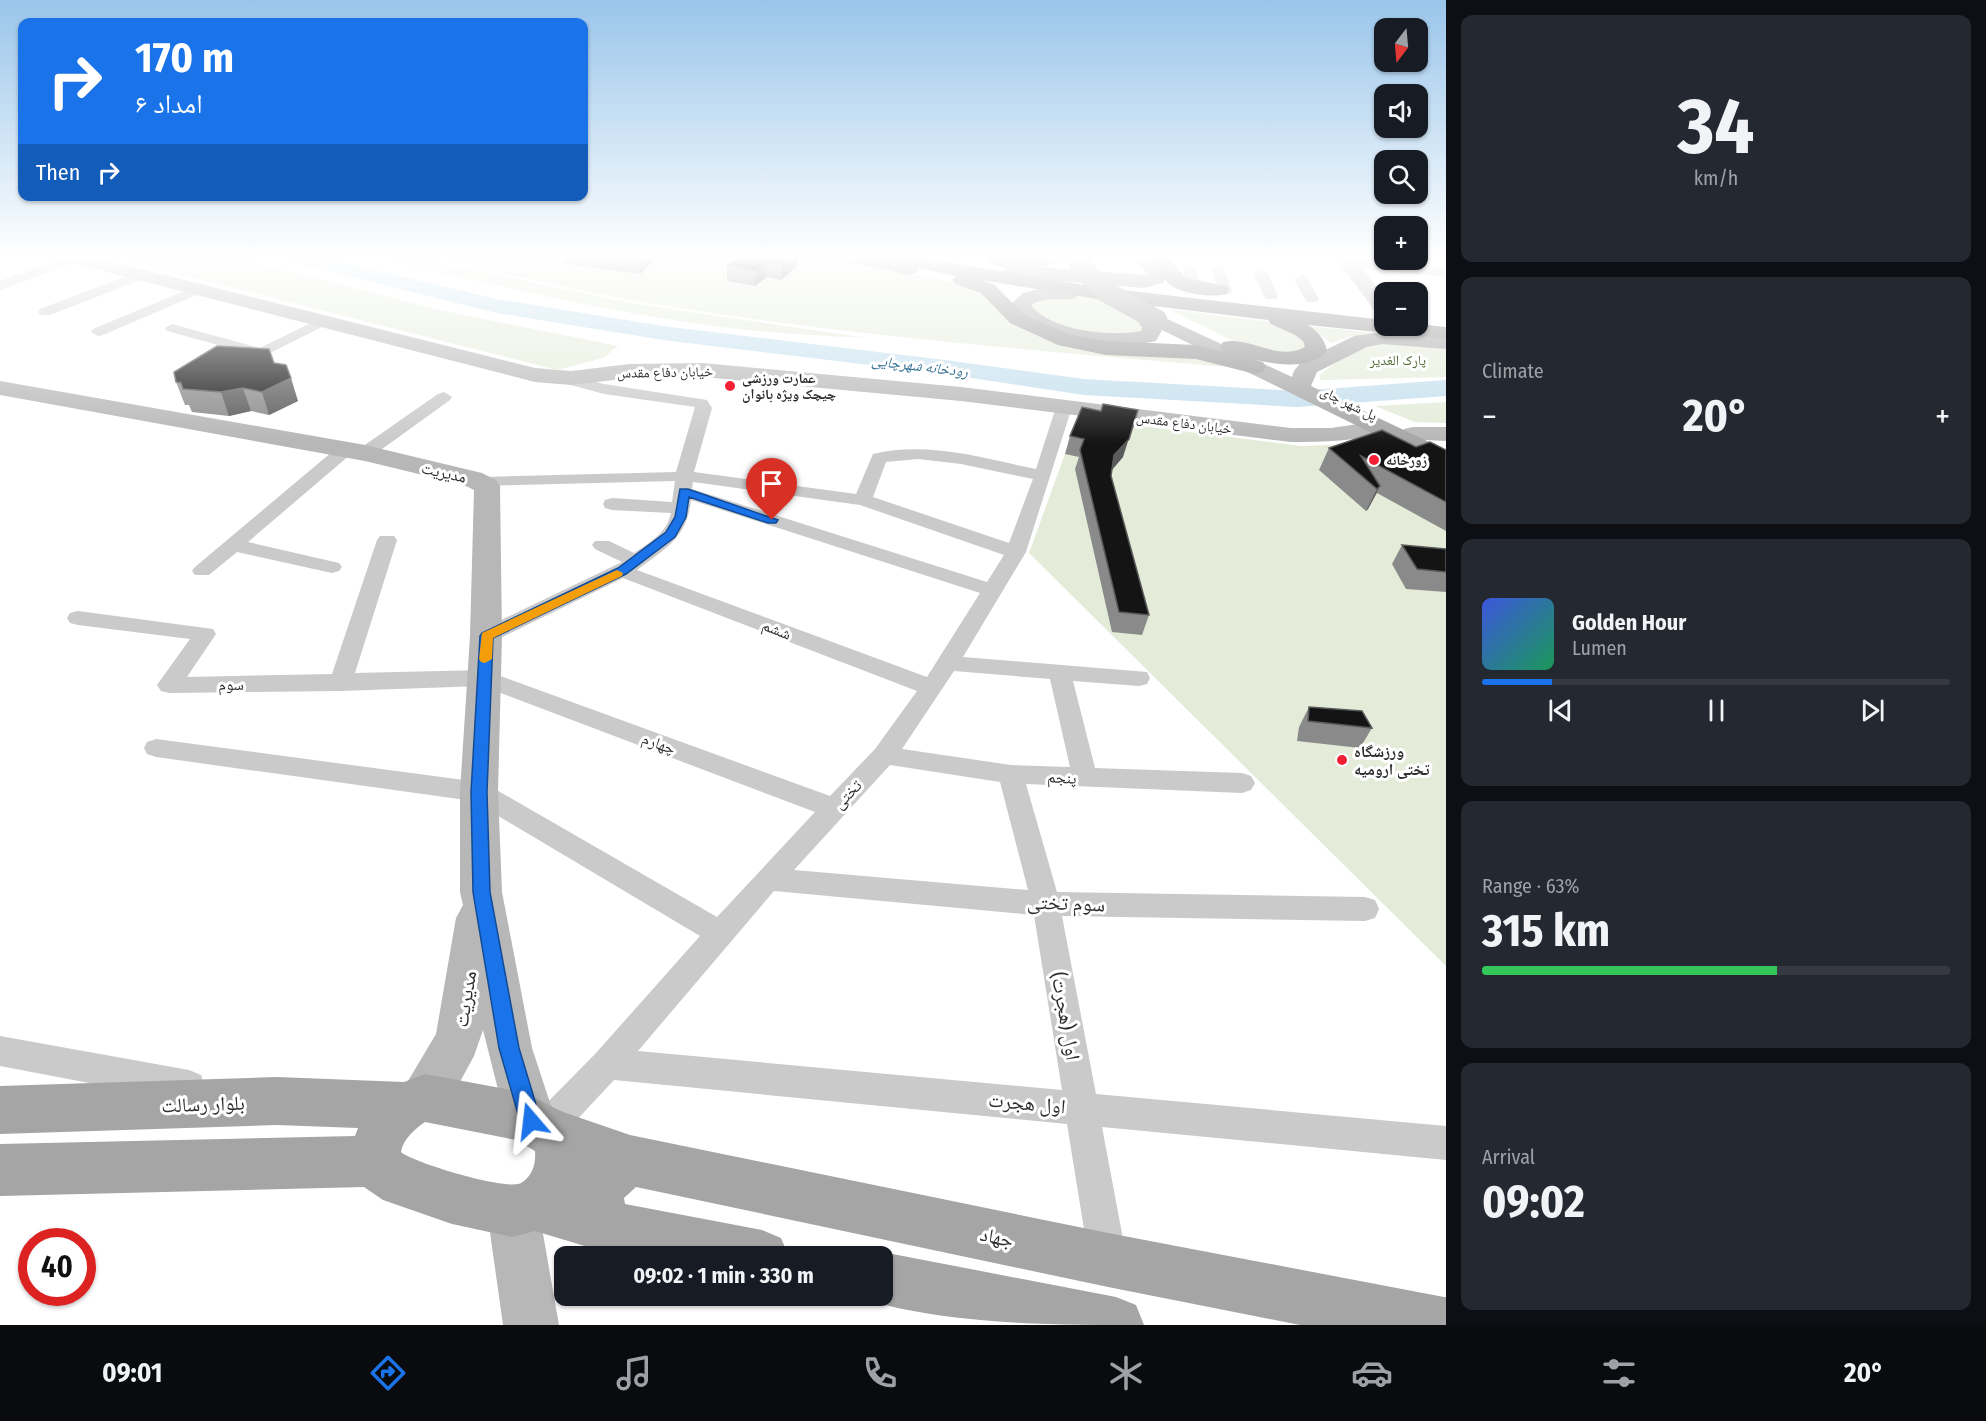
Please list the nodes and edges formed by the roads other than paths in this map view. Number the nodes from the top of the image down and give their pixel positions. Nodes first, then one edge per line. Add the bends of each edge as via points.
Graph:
1 (129, 319) edge
2 (309, 319) edge
3 (1017, 319) edge
4 (1033, 319) edge
5 (1155, 319) edge
6 (1160, 319) edge
7 (1162, 319) edge
8 (1272, 319) edge
9 (1309, 319) edge
10 (321, 322) junction
11 (1428, 323) edge
12 (1446, 326) edge
13 (172, 328) dead end
14 (98, 332) dead end
15 (1446, 333) edge
16 (1446, 342) edge
17 (1228, 346) junction
18 (1255, 368) junction
19 (554, 376) junction
20 (1293, 381) junction
21 (0, 388) edge
22 (444, 397) dead end
23 (1064, 407) junction
24 (1388, 427) junction
25 (1446, 434) edge
26 (1446, 450) edge
27 (355, 452) junction
28 (1446, 460) edge
29 (1043, 476) junction
30 (482, 482) junction
31 (684, 485) junction
32 (863, 500) junction
33 (612, 504) dead end
34 (387, 540) dead end
35 (233, 544) junction
36 (602, 545) dead end
37 (1016, 552) junction
38 (629, 566) junction
39 (332, 567) dead end
40 (202, 571) dead end
41 (994, 591) junction
42 (78, 618) dead end
43 (486, 636) junction
44 (947, 663) junction
45 (1060, 673) junction
46 (484, 678) junction
47 (1139, 678) dead end
48 (340, 683) junction
49 (932, 688) junction
50 (156, 748) dead end
51 (884, 755) junction
52 (1011, 774) junction
53 (1085, 778) junction
54 (1242, 783) dead end
55 (479, 792) junction
56 (833, 808) junction
57 (768, 879) junction
58 (481, 892) junction
59 (1046, 904) junction
60 (1365, 909) dead end
61 (722, 934) junction
62 (0, 1051) edge
63 (607, 1064) junction
64 (276, 1101) junction
65 (415, 1102) junction
66 (1082, 1109) junction
67 (0, 1110) edge
68 (543, 1127) junction
69 (1446, 1143) edge
70 (630, 1160) junction
71 (377, 1161) junction
72 (0, 1170) edge
73 (524, 1208) junction
74 (609, 1228) junction
75 (704, 1246) edge
76 (1108, 1260) junction
77 (893, 1282) edge
78 (531, 1325) edge
79 (1116, 1325) edge
80 (1444, 1325) edge

1 - 14 street
2 - 10 street, خیابان دفاع مقدس
3 - 18 highway via 1066,340 1106,348 1196,352
4 - 5 main road via 1078,336 1132,340 1148,336
6 - 18 main road
7 - 17 main road
8 - 17 highway via 1310,334 1316,350 1297,357 1277,357
9 - 15 highway
10 - 13 street via 262,353
10 - 19 street, خیابان دفاع مقدس via 502,369
11 - 12 highway
16 - 20 main road via 1382,338 1362,341 1309,367
17 - 20 main road
18 - 20 main road
19 - 23 street, خیابان دفاع مقدس via 704,370
19 - 31 street via 604,389 701,403 705,408
20 - 24 main road, پل شهر چای
21 - 27 street, مدیریت
22 - 27 street
23 - 24 street, خیابان دفاع مقدس via 1291,435 1331,435
23 - 29 street, تختی
24 - 25 street, خیابان دفاع مقدس
24 - 26 main road
24 - 28 main road
27 - 30 street, مدیریت
27 - 35 street
29 - 32 street via 948,458 896,453 879,458
29 - 37 street, تختی
30 - 31 street
30 - 43 street, مدیریت via 487,486
31 - 32 street
31 - 33 street
31 - 38 street via 680,517 671,534
31 - 41 street
32 - 37 street
34 - 48 street
35 - 39 street
35 - 40 street
36 - 38 street, ششم
37 - 41 street, تختی
38 - 43 street
38 - 49 street, ششم
41 - 44 street, تختی
42 - 48 street, سوم via 205,634 169,685
43 - 46 street, مدیریت
44 - 45 street
44 - 49 street, تختی
45 - 47 street
45 - 53 street
46 - 48 street, سوم
46 - 55 street, مدیریت
46 - 56 street, چهارم
49 - 51 street, تختی
50 - 55 street
51 - 52 street, پنجم
51 - 56 street, تختی
52 - 53 street, پنجم
52 - 59 street, اول (هجرت)
53 - 54 street, پنجم
55 - 58 street, مدیریت
55 - 61 street
56 - 57 street, تختی
57 - 59 street, سوم تختی
57 - 61 street, تختی
58 - 65 street, مدیریت via 459,1040
58 - 68 street, مدیریت via 509,1048
59 - 60 street, سوم تختی
59 - 66 street, اول (هجرت)
61 - 63 street, تختی
62 - 64 street
63 - 66 street, اول هجرت
63 - 68 street, تختی
64 - 65 main road, بلوار رسالت
64 - 67 main road, بلوار رسالت
65 - 68 main road, بلوار رسالت via 504,1113
65 - 71 main road via 385,1125 376,1150
66 - 69 street, اول هجرت
66 - 76 street, اول (هجرت)
68 - 70 main road, جهاد
68 - 73 main road via 561,1154 559,1167 545,1198
70 - 74 main road via 608,1175 599,1194 598,1206
70 - 76 main road, جهاد
71 - 72 main road
71 - 73 main road via 394,1179 463,1200
73 - 74 main road
73 - 78 street
74 - 75 main road
76 - 80 main road, جهاد
77 - 79 main road

